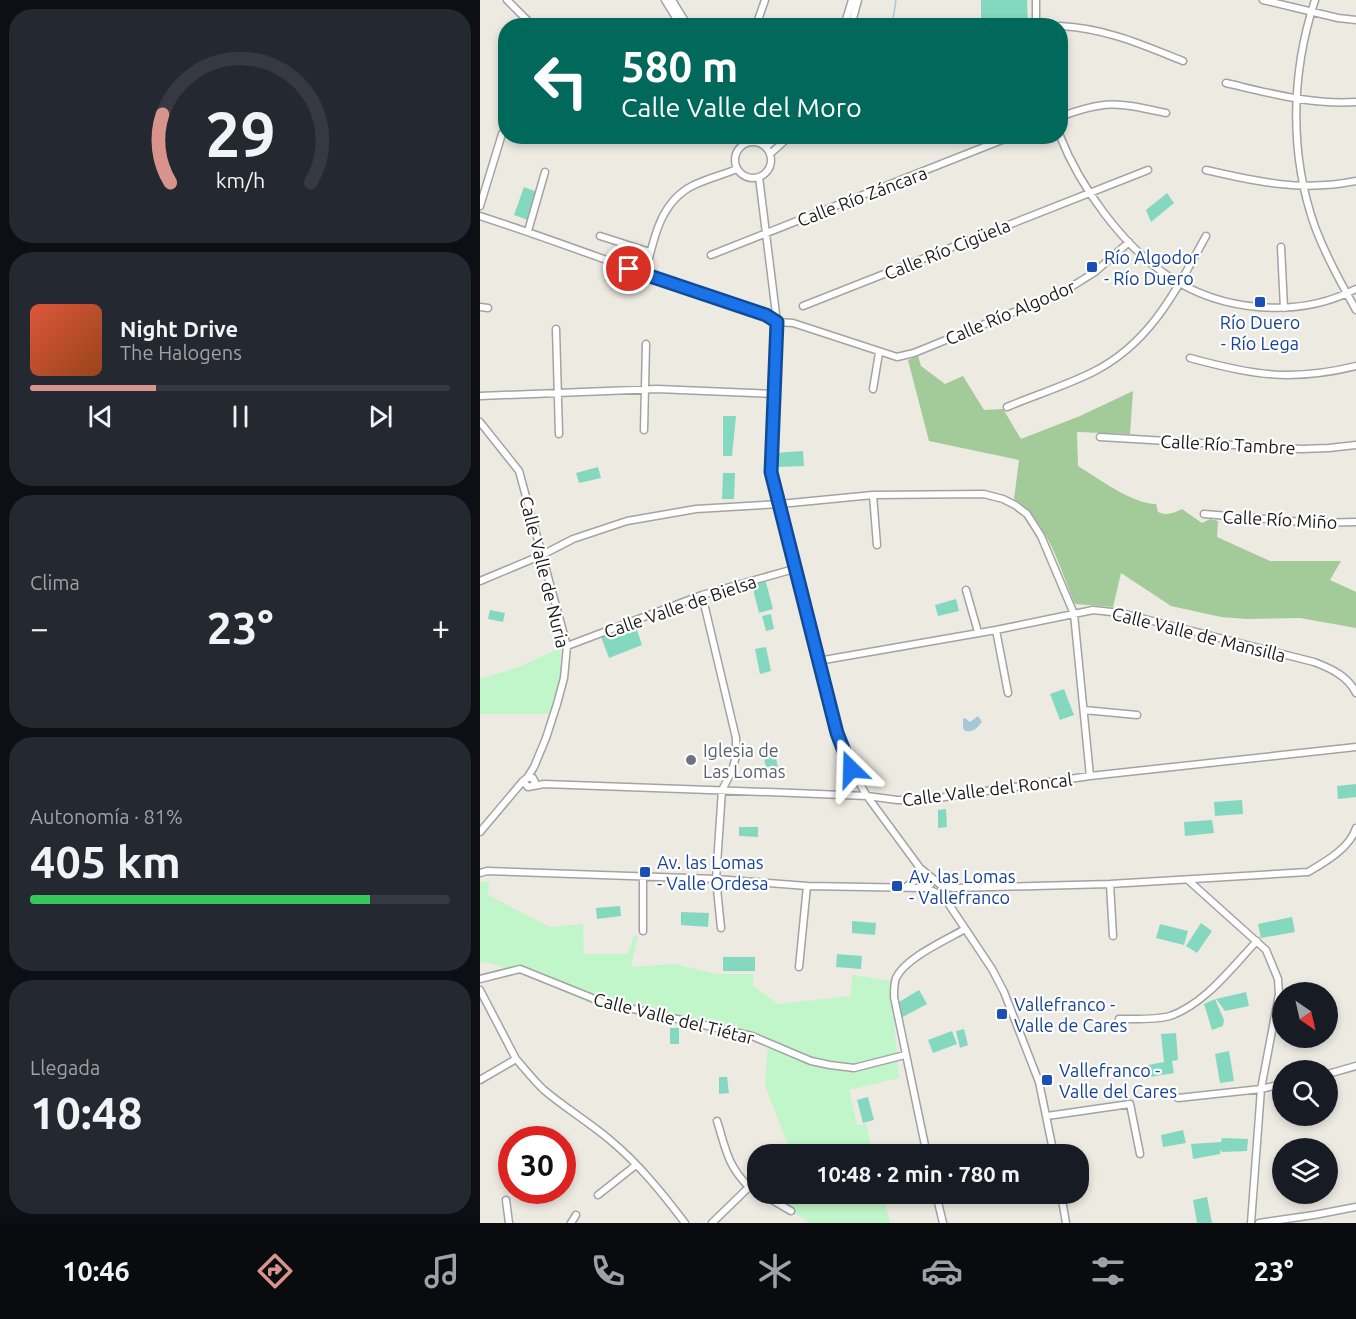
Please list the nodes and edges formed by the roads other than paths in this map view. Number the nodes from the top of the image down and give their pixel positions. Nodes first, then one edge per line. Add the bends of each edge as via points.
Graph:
1 (507, 0) edge
2 (665, 0) edge
3 (672, 0) edge
4 (765, 0) edge
5 (852, 0) edge
6 (858, 0) edge
7 (1036, 0) edge
8 (1263, 0) edge
9 (1315, 0) edge
10 (1311, 12) junction
11 (525, 18) edge
12 (676, 18) edge
13 (683, 18) edge
14 (759, 18) edge
15 (846, 18) edge
16 (853, 18) edge
17 (1036, 18) edge
18 (1356, 20) edge
19 (1068, 27) edge
20 (1184, 61) dead end
21 (1226, 83) dead end
22 (1297, 100) junction
23 (1356, 102) edge
24 (1166, 113) dead end
25 (1068, 114) edge
26 (499, 144) edge
27 (741, 144) edge
28 (760, 144) edge
29 (770, 144) edge
30 (781, 144) edge
31 (992, 144) edge
32 (1064, 144) edge
33 (766, 147) junction
34 (770, 154) junction
35 (737, 168) junction
36 (1148, 170) dead end
37 (1206, 170) dead end
38 (545, 172) dead end
39 (759, 177) junction
40 (1356, 181) edge
41 (1304, 187) junction
42 (1090, 192) junction
43 (480, 206) edge
44 (480, 216) edge
45 (528, 231) junction
46 (766, 233) junction
47 (600, 236) dead end
48 (1206, 236) dead end
49 (1129, 242) junction
50 (1281, 247) dead end
51 (650, 252) junction
52 (711, 255) dead end
53 (645, 275) junction
54 (1180, 283) junction
55 (1356, 289) edge
56 (1347, 294) junction
57 (803, 306) dead end
58 (480, 307) edge
59 (488, 308) dead end
60 (1284, 308) junction
61 (1356, 310) edge
62 (777, 322) junction
63 (555, 329) dead end
64 (646, 344) dead end
65 (879, 352) junction
66 (1190, 358) dead end
67 (1356, 366) edge
68 (873, 389) dead end
69 (645, 390) junction
70 (558, 391) junction
71 (774, 394) junction
72 (480, 396) edge
73 (1007, 407) dead end
74 (480, 422) edge
75 (644, 430) dead end
76 (559, 434) dead end
77 (1100, 437) dead end
78 (1356, 445) edge
79 (873, 495) junction
80 (780, 504) junction
81 (1204, 514) dead end
82 (1356, 522) edge
83 (877, 545) dead end
84 (542, 555) junction
85 (794, 569) junction
86 (480, 581) edge
87 (966, 590) dead end
88 (702, 596) junction
89 (1074, 614) junction
90 (996, 630) junction
91 (978, 632) junction
92 (567, 646) junction
93 (819, 661) junction
94 (1008, 693) dead end
95 (1356, 693) edge
96 (1084, 710) junction
97 (1137, 715) dead end
98 (1356, 747) edge
99 (1090, 776) junction
100 (530, 782) junction
101 (722, 790) junction
102 (867, 796) junction
103 (1356, 828) edge
104 (480, 832) edge
105 (482, 871) edge
106 (643, 876) junction
107 (929, 876) junction
108 (716, 879) junction
109 (917, 880) junction
110 (1188, 880) junction
111 (1110, 884) junction
112 (807, 886) junction
113 (906, 887) junction
114 (925, 888) junction
115 (942, 890) junction
116 (722, 928) dead end
117 (965, 928) junction
118 (643, 930) dead end
119 (1113, 936) dead end
120 (1257, 941) junction
121 (799, 968) dead end
122 (480, 979) edge
123 (480, 990) edge
124 (1119, 1020) dead end
125 (905, 1055) junction
126 (516, 1059) junction
127 (1356, 1066) edge
128 (1338, 1071) edge
129 (480, 1080) edge
130 (1272, 1086) edge
131 (1261, 1089) junction
132 (1178, 1098) dead end
133 (1047, 1116) junction
134 (717, 1121) dead end
135 (925, 1144) edge
136 (1052, 1144) edge
137 (1140, 1154) dead end
138 (636, 1165) junction
139 (747, 1185) edge
140 (747, 1189) edge
141 (598, 1195) dead end
142 (507, 1204) edge
143 (779, 1204) edge
144 (938, 1204) edge
145 (1063, 1204) edge
146 (1356, 1207) edge
147 (791, 1211) dead end
148 (576, 1215) dead end
149 (1314, 1215) junction
150 (509, 1223) edge
151 (571, 1223) edge
152 (685, 1223) edge
153 (712, 1223) edge
154 (943, 1223) edge
155 (1066, 1223) edge
156 (1251, 1223) edge
157 (1259, 1223) edge
158 (1318, 1223) edge

1 - 11 street
2 - 12 street
3 - 13 street
4 - 14 street
5 - 15 street
6 - 16 street
7 - 17 street
8 - 10 street
9 - 10 street
10 - 18 street
10 - 22 street via 1301,55
19 - 20 street via 1110,33
21 - 22 street
22 - 23 street
22 - 41 street via 1297,142
24 - 25 street via 1102,104
26 - 43 street
27 - 35 street via 735,154
28 - 33 street
29 - 33 street
30 - 34 street
31 - 46 street, Calle Río Záncara
32 - 42 street
33 - 34 street
34 - 39 street via 768,171
35 - 39 street via 746,177
35 - 51 street via 693,185 679,195 663,213
36 - 42 street, Calle Río Cigüela
37 - 41 street
38 - 45 street
39 - 46 street
40 - 41 street
41 - 56 street via 1321,242
42 - 49 street
42 - 57 street, Calle Río Cigüela
44 - 45 street, Calle Río Algodor
45 - 53 street, Calle Río Algodor
46 - 52 street, Calle Río Záncara
46 - 62 street
47 - 51 street
48 - 54 street
49 - 54 street
49 - 65 street, Calle Río Algodor via 1095,272 1063,292 914,352 897,357
50 - 60 street
51 - 53 street
53 - 62 street, Calle Río Algodor
54 - 60 street via 1237,304
54 - 73 street via 1155,322 1124,352 1092,372
55 - 56 street
56 - 60 street
56 - 61 street
58 - 59 street
62 - 65 street, Calle Río Algodor via 793,323
62 - 71 street
63 - 70 street
64 - 69 street
65 - 68 street
66 - 67 street via 1272,375 1312,374
69 - 70 street
69 - 71 street
69 - 75 street
70 - 72 street
70 - 76 street
71 - 80 street via 771,472
74 - 84 street, Calle Valle de Nuria via 519,471
77 - 78 street, Calle Río Tambre via 1301,449
79 - 80 street
79 - 83 street
79 - 89 street via 984,495 1015,505 1027,514 1041,536
80 - 84 street via 696,509 627,521 573,539
80 - 85 street
81 - 82 street, Calle Río Miño via 1315,523
84 - 86 street
84 - 92 street, Calle Valle de Nuria
85 - 88 street, Calle Valle de Bielsa
85 - 93 street
87 - 91 street
88 - 92 street, Calle Valle de Bielsa
88 - 101 street via 736,738 732,771
89 - 90 street, Calle Valle de Mansilla
89 - 95 street, Calle Valle de Mansilla via 1110,611 1314,662 1332,669
89 - 96 street
90 - 91 street, Calle Valle de Mansilla
90 - 94 street
91 - 93 street, Calle Valle de Mansilla
92 - 100 street, Calle Valle de Nuria via 564,678
93 - 102 street via 837,733
96 - 97 street
96 - 99 street
98 - 99 street, Calle Valle del Roncal
99 - 102 street, Calle Valle del Roncal via 924,800
100 - 101 street, Calle Valle del Roncal
100 - 104 street
101 - 102 street, Calle Valle del Roncal
101 - 108 street
102 - 107 street
103 - 110 street via 1353,838 1308,872
105 - 106 street
106 - 108 street
106 - 118 street
107 - 109 street
107 - 114 street via 931,884
107 - 115 street
108 - 112 street
108 - 116 street
109 - 113 street
109 - 114 street
110 - 111 street
110 - 120 street
111 - 115 street
111 - 119 street
112 - 113 street
112 - 121 street
113 - 114 street
114 - 115 street
115 - 117 street
117 - 125 street via 918,956 895,979 894,997
117 - 133 street via 1004,993 1039,1082
120 - 124 street via 1201,998 1182,1010 1167,1016
120 - 131 street via 1273,963 1279,994
122 - 125 street, Calle Valle del Tiétar via 520,969 602,1002 752,1036 830,1065 854,1068
123 - 126 street
125 - 135 street
126 - 129 street
126 - 138 street via 542,1088
127 - 128 street
130 - 131 street
131 - 132 street
131 - 156 street
133 - 136 street
133 - 137 street via 1130,1104
134 - 139 street via 728,1159
138 - 141 street
138 - 152 street
140 - 153 street
142 - 150 street
143 - 147 street
144 - 154 street
145 - 155 street
146 - 149 street
148 - 151 street
149 - 157 street
149 - 158 street

